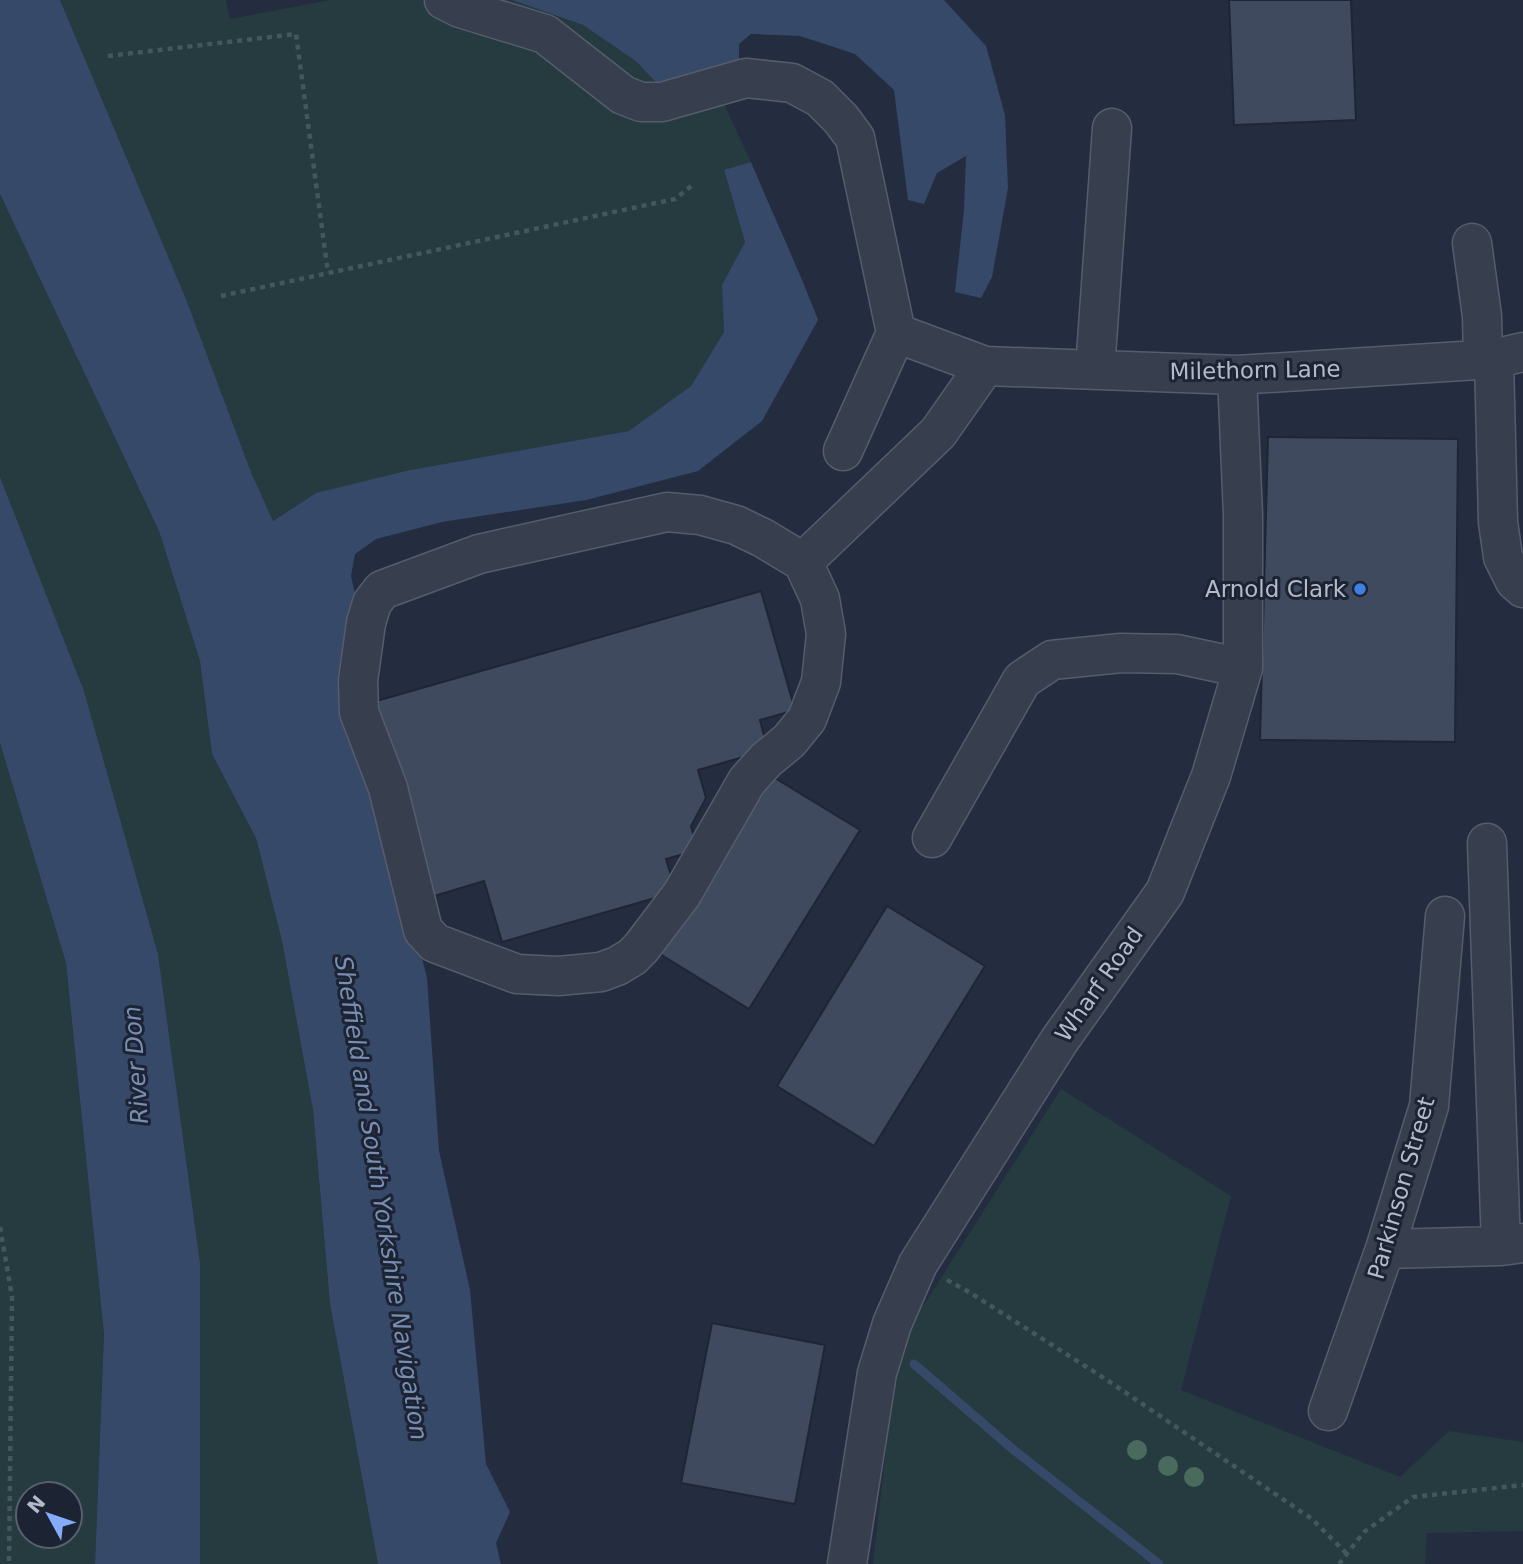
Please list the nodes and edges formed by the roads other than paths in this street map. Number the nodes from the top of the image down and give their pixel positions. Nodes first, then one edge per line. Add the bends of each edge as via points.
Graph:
1 (444, 0) edge
2 (1112, 128) dead end
3 (1472, 243) dead end
4 (896, 332) junction
5 (1500, 357) edge
6 (985, 366) junction
7 (1095, 370) junction
8 (1237, 375) junction
9 (843, 452) dead end
10 (803, 562) junction
11 (1523, 588) edge
12 (1243, 668) junction
13 (932, 838) dead end
14 (1487, 843) dead end
15 (1445, 916) dead end
16 (1512, 1245) edge
17 (1385, 1249) junction
18 (1328, 1410) dead end
19 (847, 1564) edge

1 - 4 street via 545,34 623,95 641,102 662,102 746,78 792,83 820,98 855,138
2 - 7 street
3 - 5 street via 1482,316
4 - 6 street, Milethorn Lane
4 - 9 street
5 - 8 street, Milethorn Lane
5 - 11 street via 1498,522 1503,556
6 - 7 street, Milethorn Lane
6 - 10 street via 939,433
7 - 8 street, Milethorn Lane
8 - 12 street, Wharf Road
10 - 10 street via 736,525 667,512 479,554 382,590 366,622 359,712 388,788 423,930 435,943 517,974 558,976 601,972 641,948 682,894 747,781 807,719 821,682 826,634 820,599
12 - 13 street via 1177,653 1052,660 1022,680
12 - 19 street, Wharf Road via 1211,776 1165,892 1059,1041 918,1264 877,1373
14 - 16 street
15 - 17 street, Parkinson Street via 1429,1106
16 - 17 street
17 - 18 street, Parkinson Street

